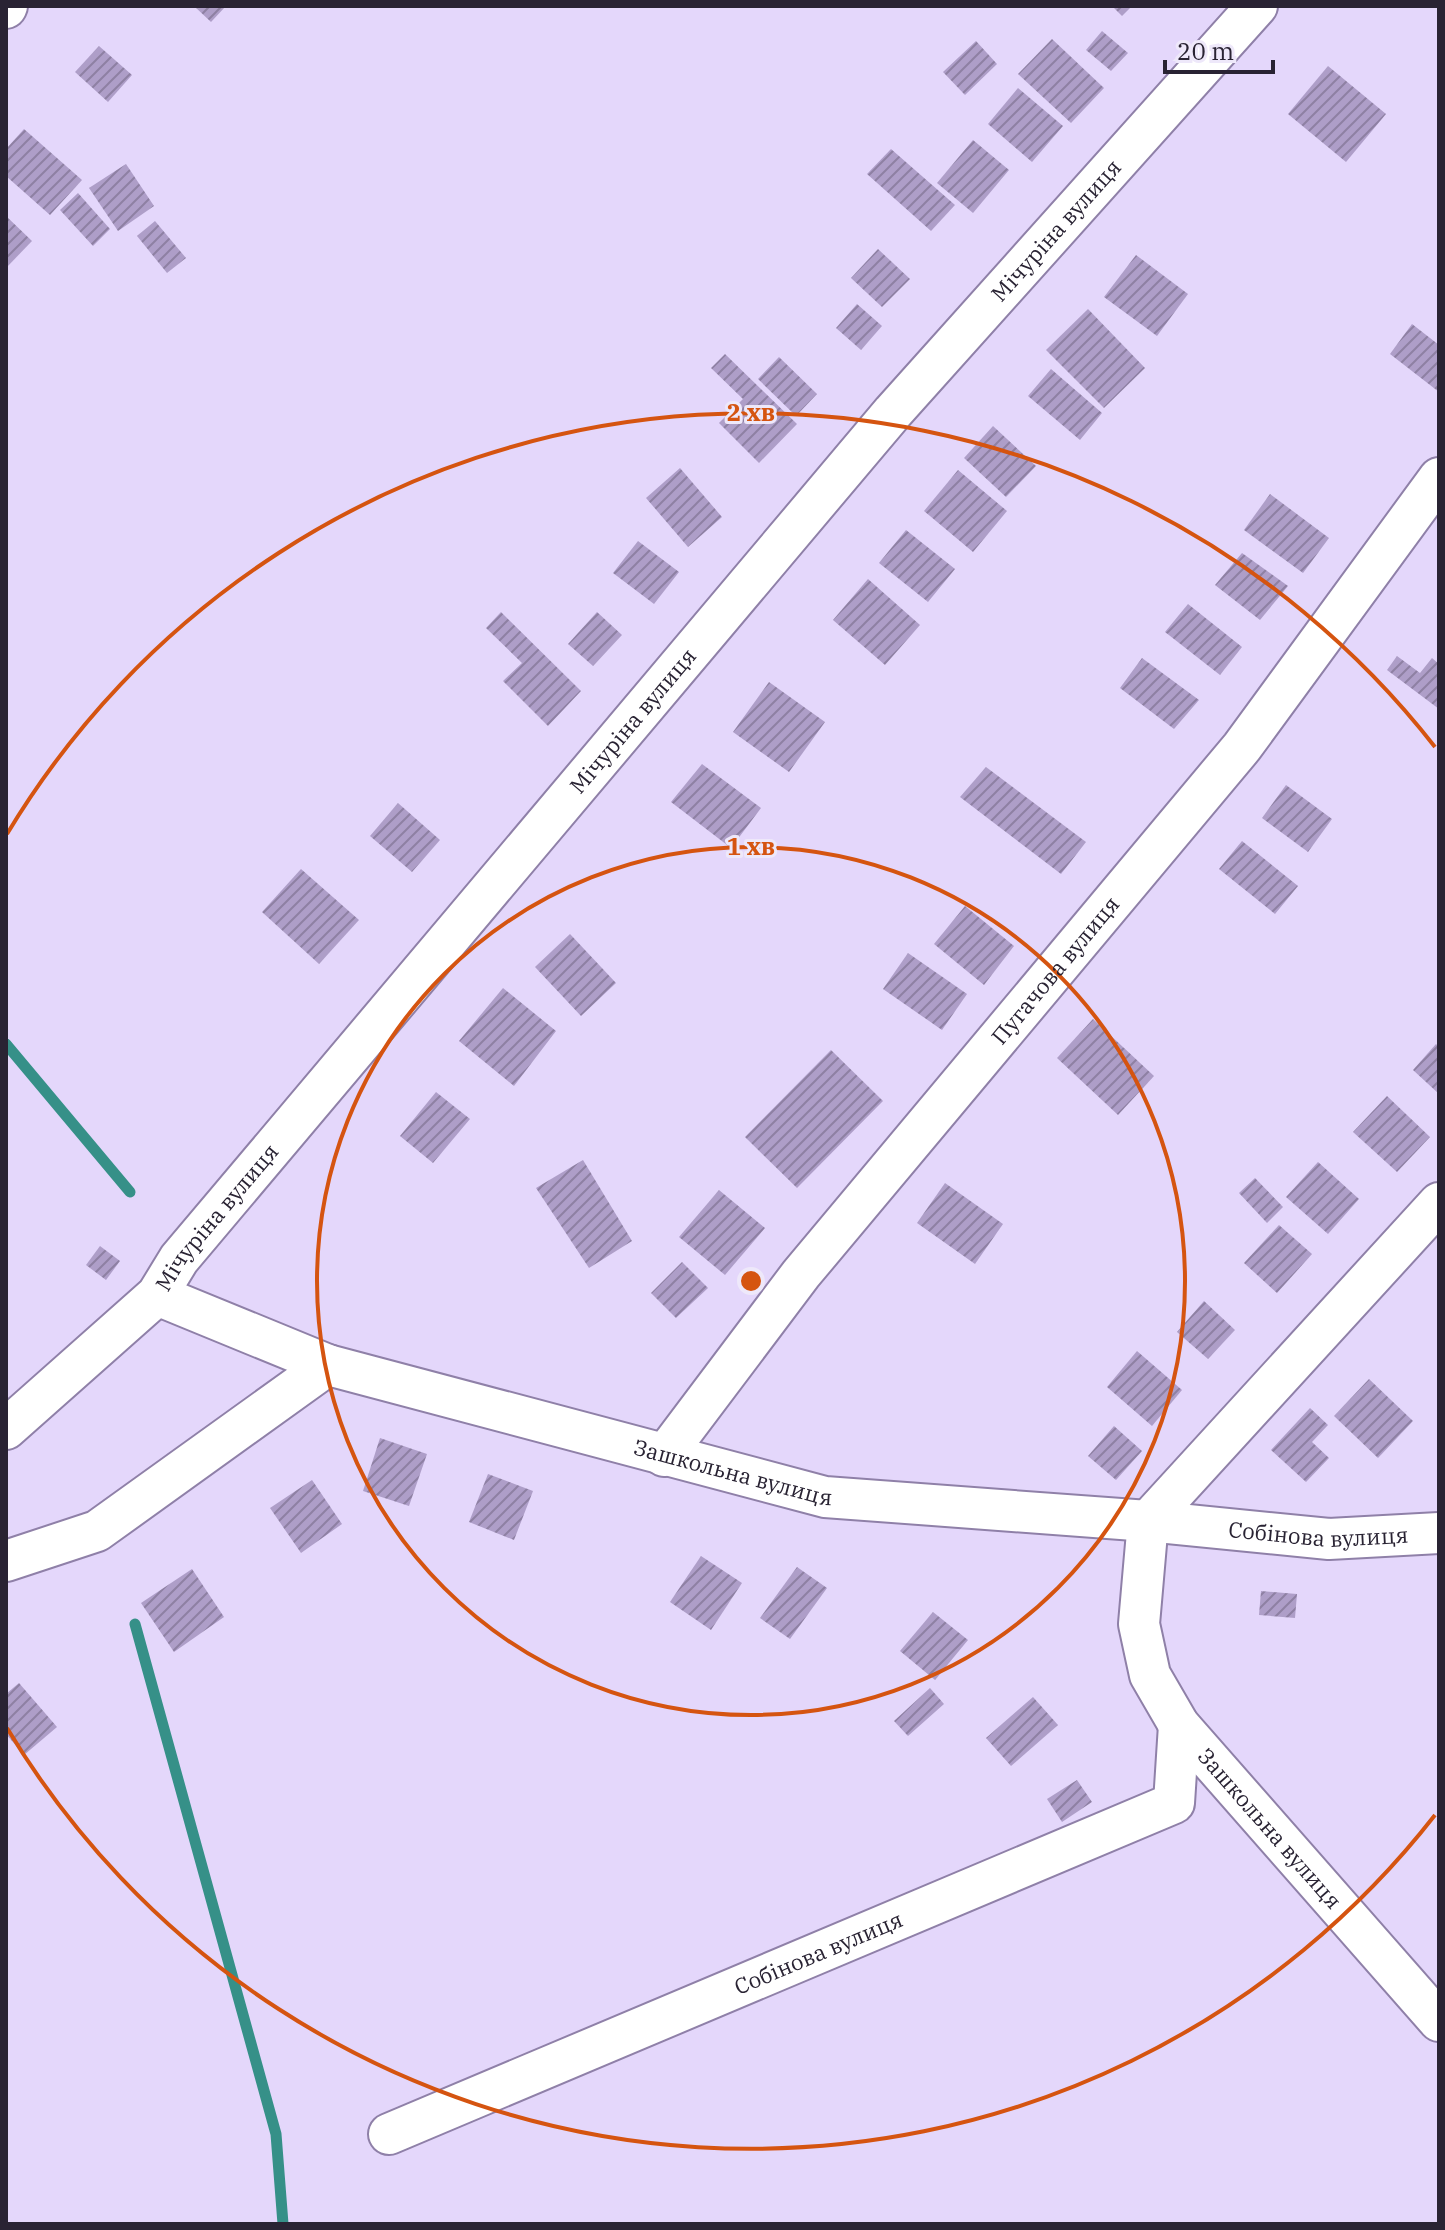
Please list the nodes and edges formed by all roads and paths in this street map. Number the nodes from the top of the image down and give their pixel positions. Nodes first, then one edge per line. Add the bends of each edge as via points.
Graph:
1 (1257, 6) edge
2 (1439, 478) edge
3 (1439, 1203) edge
4 (157, 1295) junction
5 (328, 1365) junction
6 (6, 1429) edge
7 (664, 1456) junction
8 (1148, 1521) junction
9 (1439, 1533) edge
10 (6, 1561) edge
11 (1179, 1725) junction
12 (1439, 2021) edge
13 (389, 2134) dead end

1 - 4 street, Мічуріна вулиця via 893,412 179,1259
2 - 7 street, Пугачова вулиця via 1242,747 801,1274
3 - 8 street
4 - 5 street, Зашкольна вулиця
4 - 6 street, Мічуріна вулиця
5 - 7 street, Зашкольна вулиця
5 - 10 street via 97,1531
7 - 8 street, Зашкольна вулиця via 825,1497
8 - 9 street, Собінова вулиця via 1329,1539
8 - 11 street, Зашкольна вулиця via 1139,1624 1150,1675
11 - 12 street, Зашкольна вулиця
11 - 13 street, Собінова вулиця via 1174,1803

